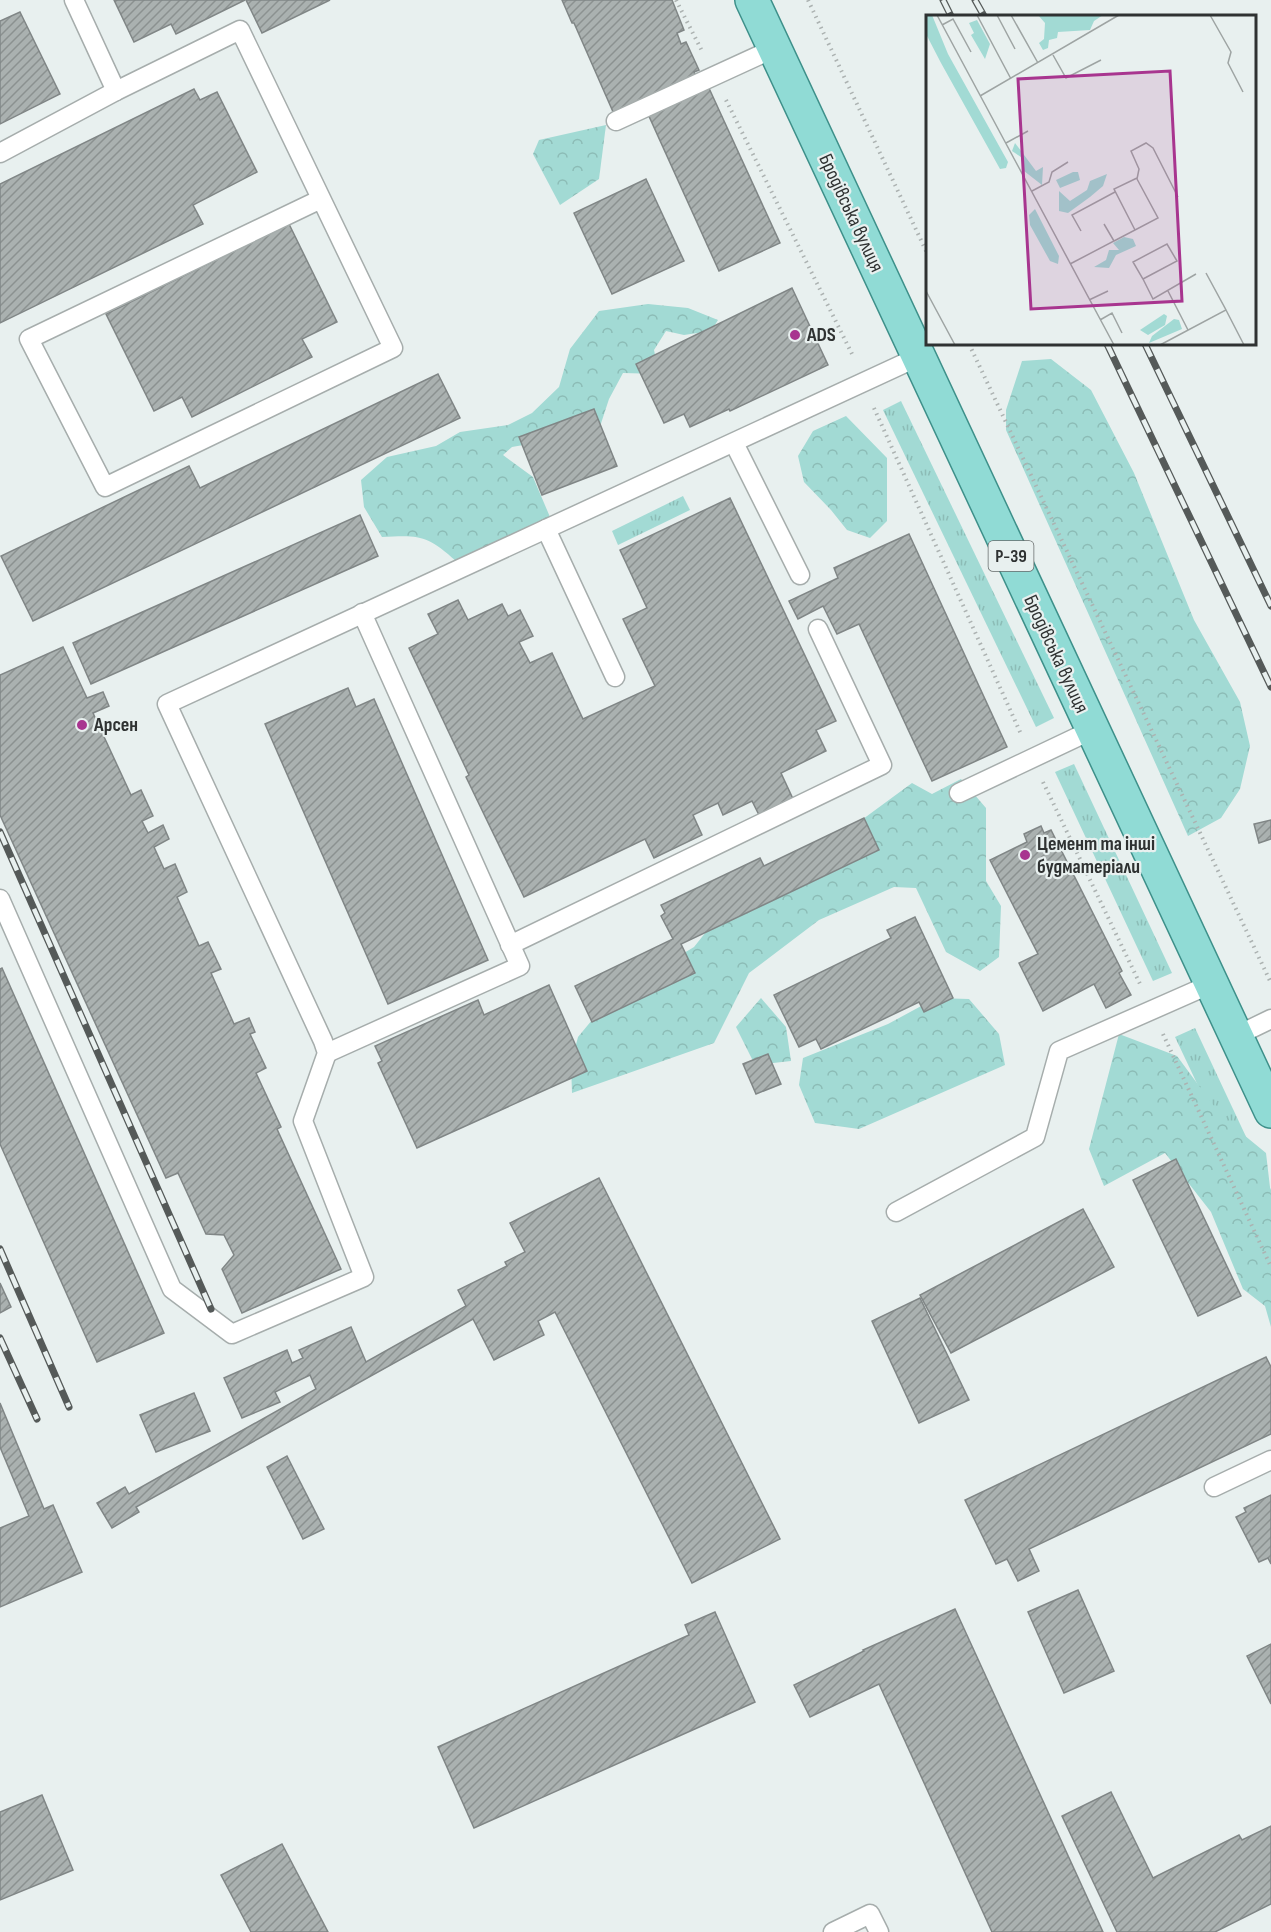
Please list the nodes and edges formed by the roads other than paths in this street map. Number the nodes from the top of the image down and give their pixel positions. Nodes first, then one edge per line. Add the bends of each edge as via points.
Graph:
1 (74, 0) edge
2 (752, 0) edge
3 (775, 48) junction
4 (116, 91) junction
5 (616, 121) dead end
6 (0, 153) edge
7 (321, 199) junction
8 (918, 357) junction
9 (734, 443) junction
10 (546, 529) junction
11 (800, 575) dead end
12 (362, 613) junction
13 (818, 629) dead end
14 (615, 677) dead end
15 (1092, 730) junction
16 (959, 793) dead end
17 (0, 899) edge
18 (510, 945) junction
19 (1211, 984) junction
20 (1271, 1019) edge
21 (1236, 1036) junction
22 (327, 1053) junction
23 (1271, 1111) edge
24 (896, 1212) dead end
25 (1271, 1460) edge
26 (1214, 1487) dead end
27 (833, 1932) edge
28 (879, 1932) edge

1 - 4 lane
2 - 3 main road, Бродівська вулиця / Р-39
3 - 5 lane
3 - 8 main road, Бродівська вулиця / Р-39
4 - 6 lane
4 - 7 lane via 240,30
7 - 7 lane via 393,348 105,487 29,339
8 - 9 lane
8 - 15 main road, Бродівська вулиця / Р-39
9 - 10 lane
9 - 11 lane
10 - 12 lane
10 - 14 lane
12 - 18 lane
12 - 22 lane via 167,704
13 - 18 lane via 882,765
15 - 16 lane
15 - 19 main road, Бродівська вулиця / Р-39
17 - 22 lane via 172,1289 232,1334 364,1277 303,1121
18 - 22 lane via 520,966
19 - 21 main road, Бродівська вулиця / Р-39
19 - 24 lane via 1059,1051 1035,1137
20 - 21 lane
21 - 23 main road, Бродівська вулиця / Р-39
25 - 26 lane
27 - 28 lane via 870,1914

